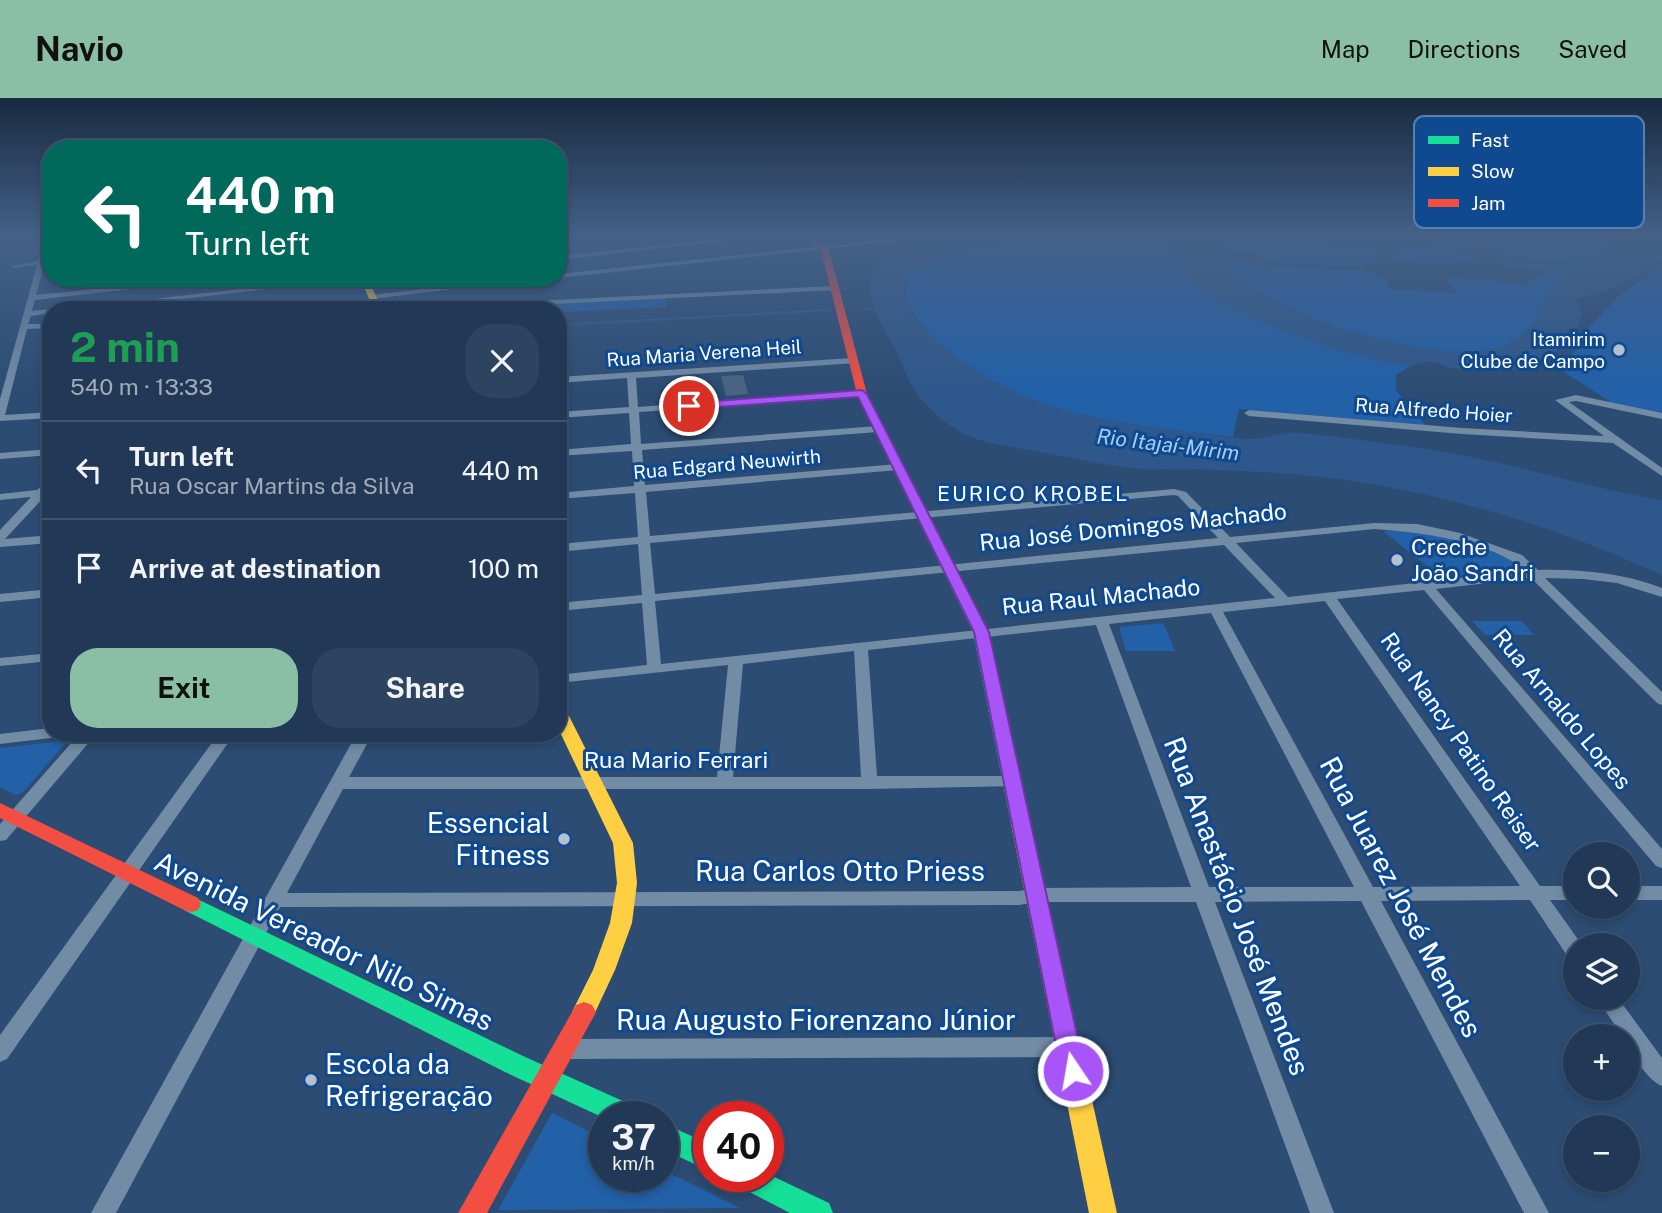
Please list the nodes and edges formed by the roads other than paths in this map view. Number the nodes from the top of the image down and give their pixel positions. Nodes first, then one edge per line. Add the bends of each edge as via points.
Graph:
1 (35, 287) edge
2 (134, 287) edge
3 (209, 287) edge
4 (256, 287) edge
5 (478, 287) edge
6 (833, 288) joint
7 (609, 290) dead end
8 (210, 294) junction
9 (32, 298) junction
10 (614, 299) junction
11 (145, 301) edge
12 (388, 301) edge
13 (565, 301) edge
14 (42, 312) edge
15 (28, 313) junction
16 (42, 326) edge
17 (25, 327) junction
18 (853, 361) junction
19 (631, 375) junction
20 (567, 379) edge
21 (862, 394) junction
22 (634, 410) junction
23 (1249, 413) dead end
24 (567, 414) edge
25 (42, 415) edge
26 (1662, 416) edge
27 (0, 417) edge
28 (878, 429) junction
29 (1617, 440) junction
30 (637, 446) junction
31 (567, 452) edge
32 (42, 453) edge
33 (0, 456) edge
34 (898, 467) junction
35 (1662, 473) edge
36 (640, 489) junction
37 (42, 493) edge
38 (567, 495) edge
39 (0, 496) edge
40 (42, 496) edge
41 (923, 515) junction
42 (0, 537) edge
43 (42, 540) edge
44 (644, 540) junction
45 (1227, 540) junction
46 (0, 543) edge
47 (567, 547) edge
48 (949, 568) junction
49 (1535, 574) junction
50 (1427, 586) junction
51 (1662, 593) edge
52 (42, 594) edge
53 (1329, 597) junction
54 (0, 598) edge
55 (648, 598) junction
56 (1285, 601) junction
57 (567, 606) edge
58 (1215, 608) junction
59 (1100, 619) junction
60 (982, 632) junction
61 (861, 646) junction
62 (42, 658) edge
63 (737, 659) junction
64 (0, 662) edge
65 (653, 668) junction
66 (567, 678) edge
67 (1662, 700) edge
68 (567, 728) edge
69 (42, 734) edge
70 (0, 739) edge
71 (80, 742) edge
72 (221, 742) edge
73 (360, 742) edge
74 (1014, 782) junction
75 (337, 783) junction
76 (595, 783) junction
77 (724, 783) junction
78 (869, 783) junction
79 (8, 813) edge
80 (0, 835) edge
81 (1662, 861) edge
82 (127, 873) junction
83 (1535, 893) junction
84 (1563, 893) edge
85 (1640, 893) edge
86 (1662, 893) edge
87 (1367, 894) junction
88 (1036, 895) junction
89 (1203, 895) junction
90 (625, 899) junction
91 (273, 900) junction
92 (1563, 934) edge
93 (254, 936) junction
94 (1615, 1010) edge
95 (1068, 1047) junction
96 (565, 1049) junction
97 (0, 1052) edge
98 (1662, 1076) edge
99 (547, 1078) junction
100 (595, 1101) edge
101 (778, 1192) edge
102 (103, 1213) edge
103 (472, 1213) edge
104 (819, 1213) edge
105 (1103, 1213) edge
106 (1322, 1213) edge
107 (1537, 1213) edge

1 - 9 street
2 - 9 street
3 - 8 street
4 - 8 street
5 - 12 street
6 - 10 street
6 - 18 street
7 - 10 street
8 - 11 street
9 - 15 street
10 - 13 street
14 - 15 street
15 - 17 street
16 - 17 street
17 - 27 street
18 - 19 street, Rua Maria Verena Heil
18 - 21 street
19 - 20 street, Rua Maria Verena Heil
19 - 22 street
21 - 22 street
21 - 28 street
22 - 24 street
22 - 30 street
23 - 29 street, Rua Alfredo Hoier
25 - 27 street
26 - 29 street via 1584,400 1560,400
28 - 30 street
28 - 34 street
29 - 35 street
30 - 31 street
30 - 36 street
32 - 33 street
34 - 36 street, Rua Edgard Neuwirth
34 - 41 street
36 - 38 street, Rua Edgard Neuwirth
36 - 44 street
37 - 39 street
40 - 42 street
41 - 44 street
41 - 45 street via 1174,492 1182,494
41 - 48 street
43 - 46 street
44 - 47 street
44 - 55 street
45 - 48 street, Rua José Domingos Machado
45 - 49 street, Rua José Domingos Machado via 1375,526 1417,528 1506,552
45 - 56 street
48 - 55 street, Rua José Domingos Machado
48 - 60 street
49 - 50 street, Rua Raul Machado
49 - 51 street, Rua Raul Machado via 1566,572
49 - 67 street, Rua José Domingos Machado
50 - 53 street, Rua Raul Machado
50 - 81 street, Rua Arnaldo Lopes
52 - 54 street
53 - 56 street, Rua Raul Machado
53 - 83 street, Rua Nancy Patino Reiser
55 - 57 street, Rua José Domingos Machado
55 - 65 street
56 - 58 street, Rua Raul Machado
58 - 59 street, Rua Raul Machado
58 - 87 street, Rua Juarez José Mendes
59 - 60 street, Rua Raul Machado
59 - 89 street, Rua Anastácio José Mendes
60 - 61 street, Rua Raul Machado
60 - 74 street
61 - 63 street, Rua Raul Machado
61 - 78 street
62 - 64 street
63 - 65 street, Rua Raul Machado
63 - 77 street
65 - 66 street, Rua Raul Machado
68 - 76 street
69 - 70 street
71 - 79 street
72 - 82 street
73 - 75 street
74 - 78 street, Rua Mario Ferrari
74 - 88 street
75 - 76 street, Rua Mario Ferrari
75 - 91 street
76 - 77 street, Rua Mario Ferrari
76 - 90 street via 624,842
77 - 78 street, Rua Mario Ferrari
79 - 80 street
79 - 82 street, Avenida Vereador Nilo Simas
82 - 93 street, Avenida Vereador Nilo Simas
82 - 97 street
83 - 84 street, Rua Carlos Otto Priess
83 - 87 street, Rua Carlos Otto Priess
83 - 92 street, Rua Nancy Patino Reiser
85 - 86 street
87 - 89 street, Rua Carlos Otto Priess
87 - 107 street, Rua Juarez José Mendes
88 - 89 street, Rua Carlos Otto Priess
88 - 90 street, Rua Carlos Otto Priess
88 - 95 street
89 - 106 street, Rua Anastácio José Mendes
90 - 91 street, Rua Carlos Otto Priess
90 - 96 street via 604,970
91 - 93 street
93 - 99 street, Avenida Vereador Nilo Simas
93 - 102 street
94 - 98 street
95 - 96 street, Rua Augusto Fiorenzano Júnior
95 - 105 street
96 - 99 street
99 - 100 street, Avenida Vereador Nilo Simas
99 - 103 street
101 - 104 street

